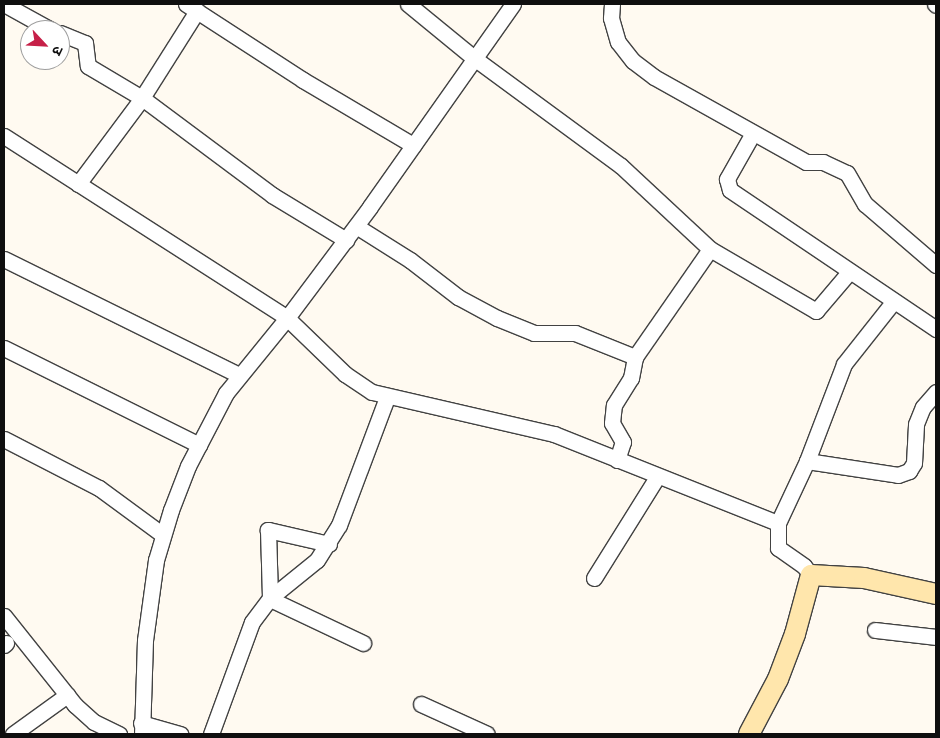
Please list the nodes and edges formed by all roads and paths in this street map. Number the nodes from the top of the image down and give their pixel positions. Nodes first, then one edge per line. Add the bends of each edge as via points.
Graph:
1 (4, 4) edge
2 (408, 4) edge
3 (513, 4) edge
4 (612, 4) edge
5 (192, 7) edge
6 (33, 20) edge
7 (70, 37) edge
8 (474, 58) junction
9 (142, 98) junction
10 (753, 133) junction
11 (4, 136) edge
12 (413, 145) junction
13 (78, 184) junction
14 (356, 226) junction
15 (346, 240) junction
16 (710, 250) junction
17 (4, 259) edge
18 (936, 265) edge
19 (850, 271) junction
20 (894, 300) junction
21 (286, 318) junction
22 (936, 329) edge
23 (4, 348) edge
24 (635, 357) junction
25 (239, 375) junction
26 (936, 392) edge
27 (387, 397) junction
28 (4, 439) edge
29 (199, 445) junction
30 (618, 460) junction
31 (807, 461) junction
32 (657, 477) junction
33 (778, 523) junction
34 (163, 535) junction
35 (328, 544) junction
36 (811, 576) junction
37 (594, 578) dead end
38 (936, 594) edge
39 (270, 599) junction
40 (4, 616) edge
41 (876, 630) dead end
42 (936, 637) edge
43 (363, 643) dead end
44 (67, 695) junction
45 (420, 704) dead end
46 (141, 728) edge
47 (12, 734) edge
48 (119, 734) edge
49 (180, 734) edge
50 (211, 734) edge
51 (487, 734) edge
52 (749, 734) edge

1 - 6 street
2 - 8 street
3 - 8 street
4 - 10 street via 611,18 618,42 633,61 654,77
5 - 9 street
5 - 12 street via 303,80
7 - 9 street via 85,43 88,66
8 - 12 street
8 - 16 street via 620,166
9 - 13 street
9 - 15 street via 272,195
10 - 18 street via 806,162 823,162 847,173 865,204
10 - 19 street via 726,186
11 - 13 street
12 - 14 street
13 - 21 street
14 - 15 street
14 - 24 street via 399,252 458,297 497,318 534,333 575,333
15 - 21 street
16 - 19 street via 816,311
16 - 24 street
17 - 25 street
19 - 20 street
20 - 22 street
20 - 31 street via 844,364
21 - 25 street
21 - 27 street via 357,384
23 - 29 street
24 - 30 street via 631,378 611,413 623,442
25 - 29 street
26 - 31 street via 923,407 916,424 914,463 909,471 898,475
27 - 30 street via 540,431
27 - 35 street via 354,492
28 - 34 street via 98,488
29 - 34 street
30 - 32 street
31 - 33 street
32 - 33 street
32 - 37 street
33 - 36 street via 778,548 804,566
34 - 46 street via 156,560 145,640
35 - 39 street via 306,570
35 - 39 street via 268,530
36 - 38 street via 864,578
36 - 52 street via 778,679
39 - 43 street
39 - 50 street via 252,622
40 - 44 street
41 - 42 street
44 - 47 street
44 - 48 street via 94,722
45 - 51 street
46 - 49 street

